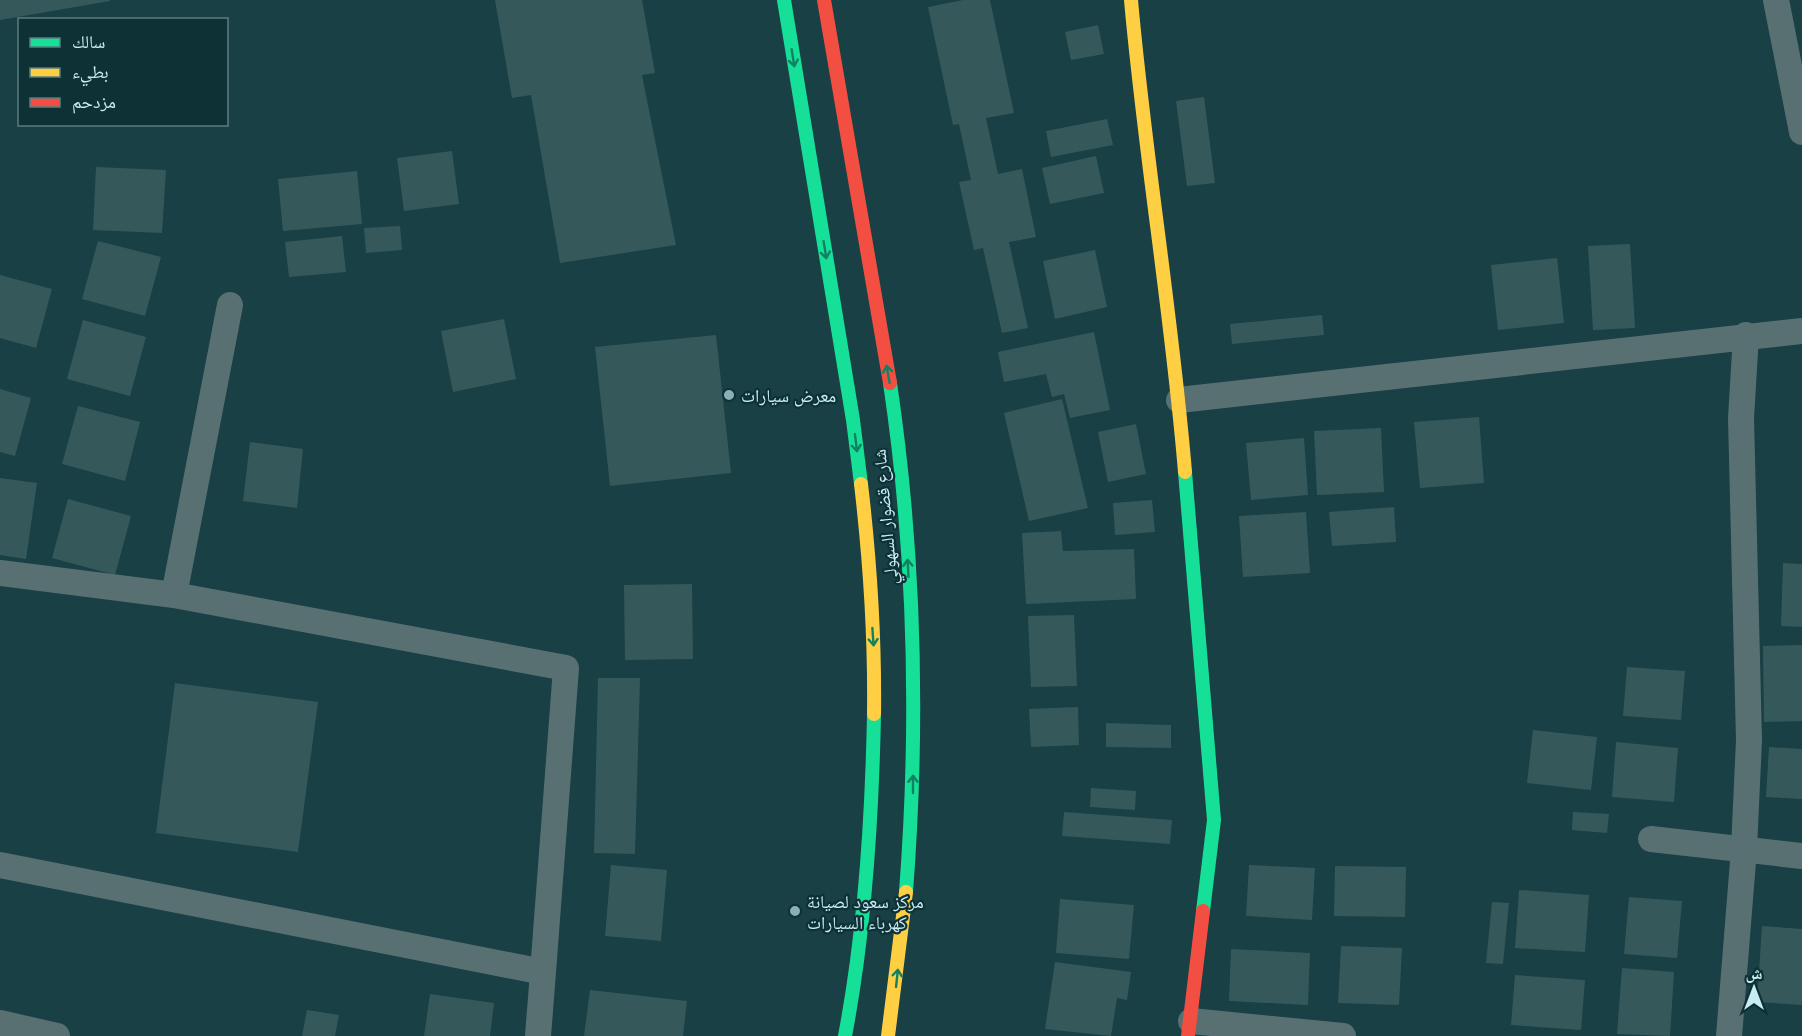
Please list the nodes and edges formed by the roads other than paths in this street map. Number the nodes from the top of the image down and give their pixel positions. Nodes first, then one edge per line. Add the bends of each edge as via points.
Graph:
1 (784, 0) edge
2 (824, 0) edge
3 (1131, 0) edge
4 (1776, 0) edge
5 (1802, 132) edge
6 (230, 305) dead end
7 (1802, 331) edge
8 (1746, 335) junction
9 (1179, 400) junction
10 (0, 573) edge
11 (174, 595) junction
12 (1651, 839) dead end
13 (1744, 849) junction
14 (1802, 856) edge
15 (0, 865) edge
16 (543, 972) junction
17 (0, 1023) edge
18 (1189, 1028) edge
19 (57, 1036) edge
20 (538, 1036) edge
21 (845, 1036) edge
22 (888, 1036) edge
23 (1343, 1036) edge
24 (1729, 1036) edge

1 -> 21 main road via 853,420 867,533 875,659 872,803
22 -> 2 main road, شارع قضوار السهولي via 904,921 913,793 908,558 895,415
3 - 9 main road via 1139,92
4 - 5 street
6 - 11 street
7 - 8 street
8 - 9 street
8 - 13 street via 1741,418 1749,740
9 - 18 main road via 1214,820
10 - 11 street
11 - 16 street via 566,668
12 - 13 street
13 - 14 street
13 - 24 street
15 - 16 street
16 - 20 street
17 - 19 street
18 - 23 street

